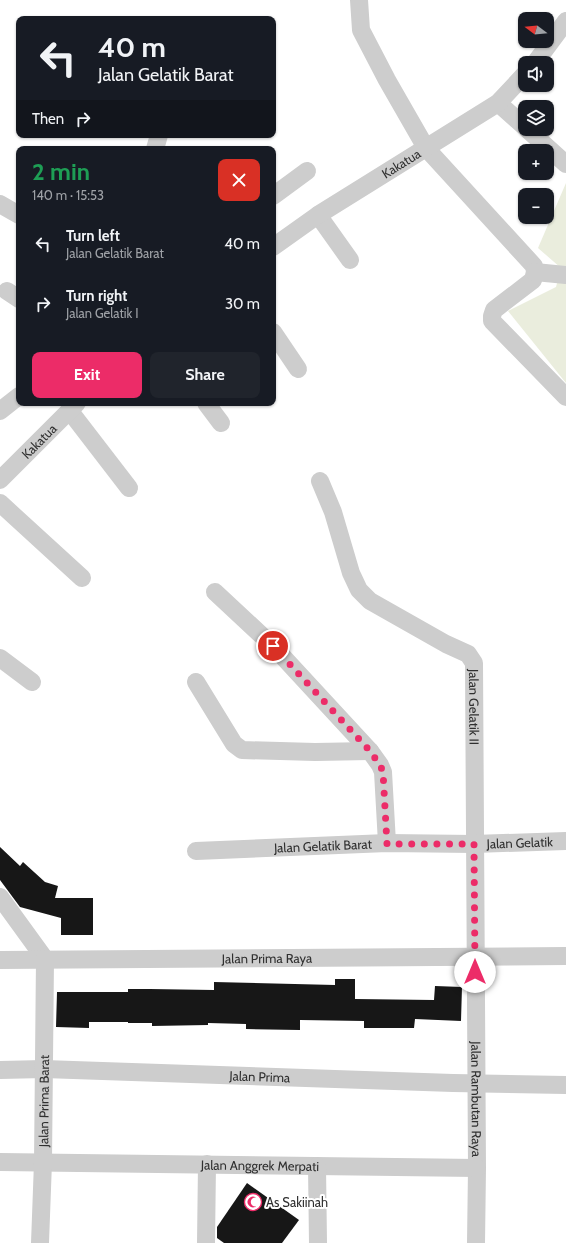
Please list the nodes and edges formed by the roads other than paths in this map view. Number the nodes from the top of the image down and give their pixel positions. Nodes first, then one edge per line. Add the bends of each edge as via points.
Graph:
1 (359, 0) edge
2 (566, 22) edge
3 (540, 56) edge
4 (518, 82) edge
5 (498, 103) junction
6 (518, 121) edge
7 (535, 136) edge
8 (426, 148) junction
9 (566, 164) edge
10 (307, 170) dead end
11 (276, 194) edge
12 (0, 204) edge
13 (16, 213) edge
14 (318, 215) junction
15 (276, 245) edge
16 (350, 260) dead end
17 (535, 272) junction
18 (566, 275) edge
19 (276, 336) edge
20 (298, 369) dead end
21 (566, 397) edge
22 (16, 398) edge
23 (73, 406) edge
24 (208, 406) edge
25 (0, 411) edge
26 (221, 423) dead end
27 (0, 480) edge
28 (320, 481) dead end
29 (129, 488) dead end
30 (0, 503) edge
31 (82, 578) dead end
32 (215, 592) dead end
33 (0, 658) edge
34 (32, 682) dead end
35 (196, 682) dead end
36 (370, 751) junction
37 (566, 841) edge
38 (387, 844) junction
39 (474, 844) junction
40 (196, 851) dead end
41 (0, 897) edge
42 (475, 956) junction
43 (566, 956) edge
44 (45, 959) junction
45 (0, 960) edge
46 (44, 1069) junction
47 (0, 1070) edge
48 (476, 1084) junction
49 (566, 1085) edge
50 (0, 1162) edge
51 (43, 1162) junction
52 (207, 1164) junction
53 (317, 1166) junction
54 (477, 1168) junction
55 (40, 1243) edge
56 (206, 1243) edge
57 (318, 1243) edge
58 (476, 1243) edge

1 - 8 street via 361,30 386,80
2 - 3 street
4 - 5 street, Kakatua
5 - 6 street
5 - 8 street, Kakatua
7 - 9 street
8 - 14 street, Kakatua
8 - 17 street via 534,266
10 - 11 street
12 - 13 street
14 - 15 street, Kakatua
14 - 16 street
17 - 18 street
17 - 21 street via 533,280 494,310 492,321
19 - 20 street
22 - 25 street
23 - 27 street, Kakatua
23 - 29 street
24 - 26 street
28 - 39 street, Jalan Gelatik II via 359,590 370,601 468,654 474,663
30 - 31 street
32 - 36 street via 273,646
33 - 34 street
35 - 36 street via 234,744 242,750
36 - 38 street via 383,772
37 - 39 street, Jalan Gelatik
38 - 39 street, Jalan Gelatik Barat
38 - 40 street, Jalan Gelatik Barat
39 - 42 street, Jalan Gelatik II
41 - 44 street
42 - 43 street, Jalan Prima Raya
42 - 44 street, Jalan Prima Raya
42 - 48 street, Jalan Rambutan Raya
44 - 45 street, Jalan Prima Raya
44 - 46 street, Jalan Prima Barat
46 - 47 street, Jalan Prima
46 - 48 street, Jalan Prima
46 - 51 street, Jalan Prima Barat
48 - 49 street, Jalan Prima
48 - 54 street, Jalan Rambutan Raya
50 - 51 street, Jalan Anggrek Merpati
51 - 52 street, Jalan Anggrek Merpati
51 - 55 street, Jalan Prima Barat
52 - 53 street, Jalan Anggrek Merpati
52 - 56 street
53 - 54 street, Jalan Anggrek Merpati
53 - 57 street
54 - 58 street, Jalan Rambutan Raya

